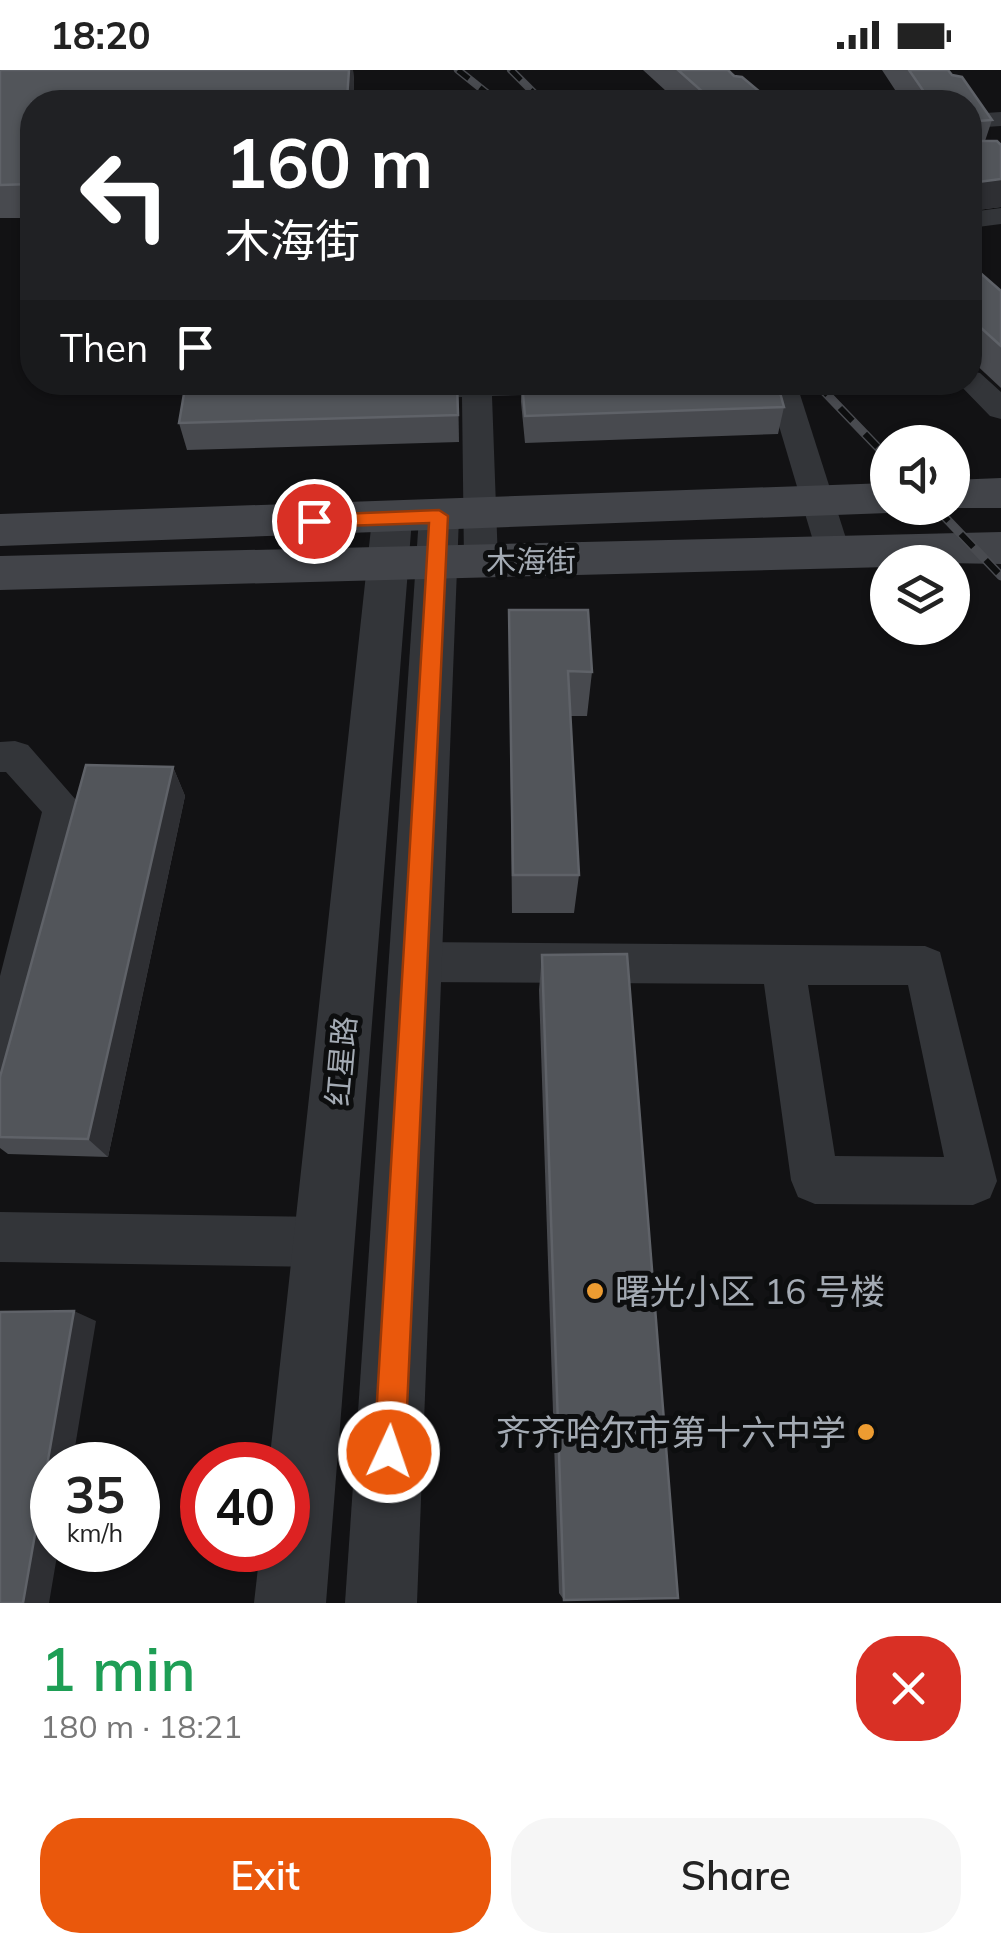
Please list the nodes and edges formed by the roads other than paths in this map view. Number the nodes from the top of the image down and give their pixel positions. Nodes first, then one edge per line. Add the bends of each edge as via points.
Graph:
1 (982, 391) edge
2 (475, 395) edge
3 (785, 395) edge
4 (1001, 409) edge
5 (1001, 493) edge
6 (970, 494) edge
7 (870, 499) edge
8 (817, 501) junction
9 (0, 530) edge
10 (436, 540) junction
11 (1001, 548) edge
12 (834, 554) junction
13 (0, 573) edge
14 (0, 756) edge
15 (416, 962) junction
16 (783, 963) junction
17 (0, 1064) edge
18 (0, 1237) edge
19 (324, 1242) junction
20 (290, 1603) edge
21 (381, 1603) edge

1 - 4 street
2 - 10 street
3 - 8 street
5 - 6 main road
7 - 8 main road, 木海街
8 - 10 main road, 木海街
8 - 12 street
9 - 10 main road, 木海街
10 - 12 main road, 木海街
10 - 13 main road, 木海街
10 - 15 street
10 - 19 street, 红星路
11 - 12 main road, 木海街
14 - 17 street via 16,756 63,808
15 - 16 street
15 - 21 street
16 - 16 street via 925,966 972,1182 814,1180
18 - 19 street
19 - 20 street, 红星路

